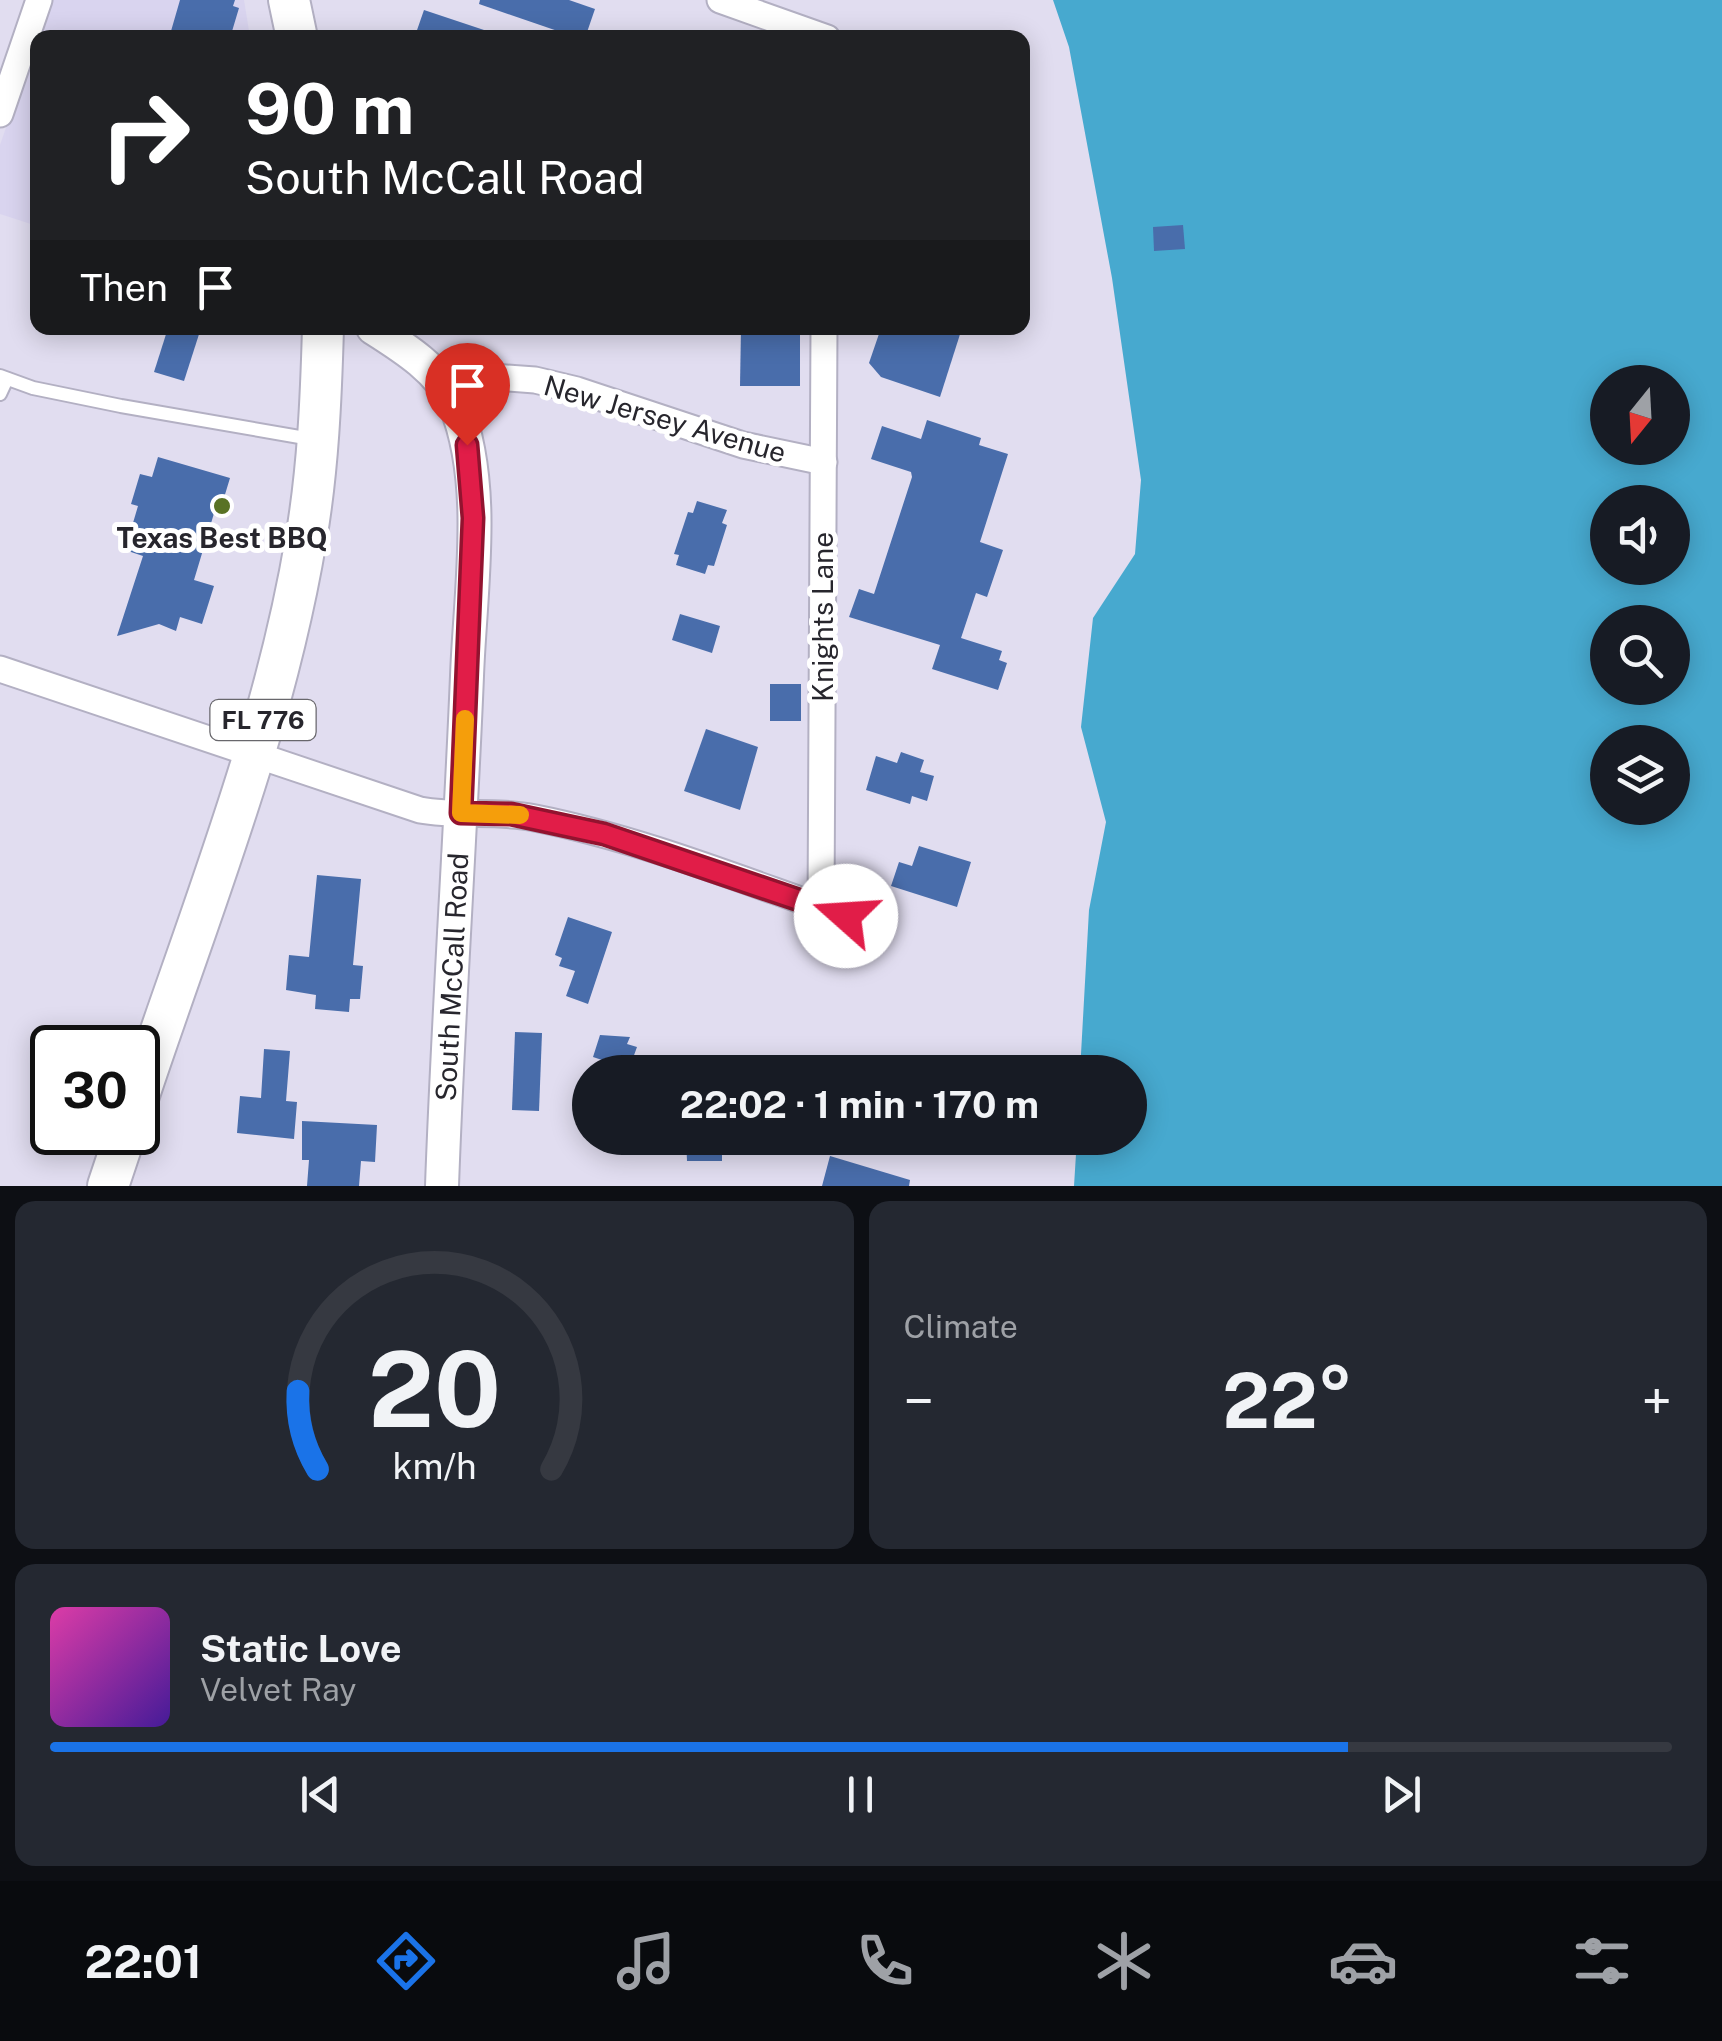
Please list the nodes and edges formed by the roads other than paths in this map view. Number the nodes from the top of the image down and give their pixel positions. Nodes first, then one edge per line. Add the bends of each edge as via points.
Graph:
1 (38, 0) edge
2 (290, 0) edge
3 (720, 0) edge
4 (295, 30) edge
5 (800, 30) edge
6 (0, 114) edge
7 (322, 335) edge
8 (383, 335) edge
9 (824, 335) edge
10 (4, 378) edge
11 (0, 394) edge
12 (450, 395) junction
13 (318, 441) junction
14 (824, 462) junction
15 (0, 669) edge
16 (253, 756) junction
17 (461, 813) junction
18 (821, 907) junction
19 (846, 916) dead end
20 (160, 1033) edge
21 (118, 1155) edge
22 (108, 1186) edge
23 (442, 1186) edge

1 - 6 street
2 - 4 main road
3 - 5 street
7 - 13 main road, FL 776
8 - 12 street, South McCall Road via 429,369
9 - 14 street, Knights Lane
10 - 11 lane
10 - 13 lane
12 - 14 street, New Jersey Avenue via 492,377 536,380 743,446
12 - 17 street, South McCall Road via 471,460 473,494
13 - 16 main road, FL 776 via 306,540
14 - 18 street, Knights Lane
15 - 16 street
16 - 17 street via 420,810
16 - 20 main road, FL 776
17 - 18 street via 511,814 604,834
17 - 23 street, South McCall Road
18 - 19 street
21 - 22 main road

